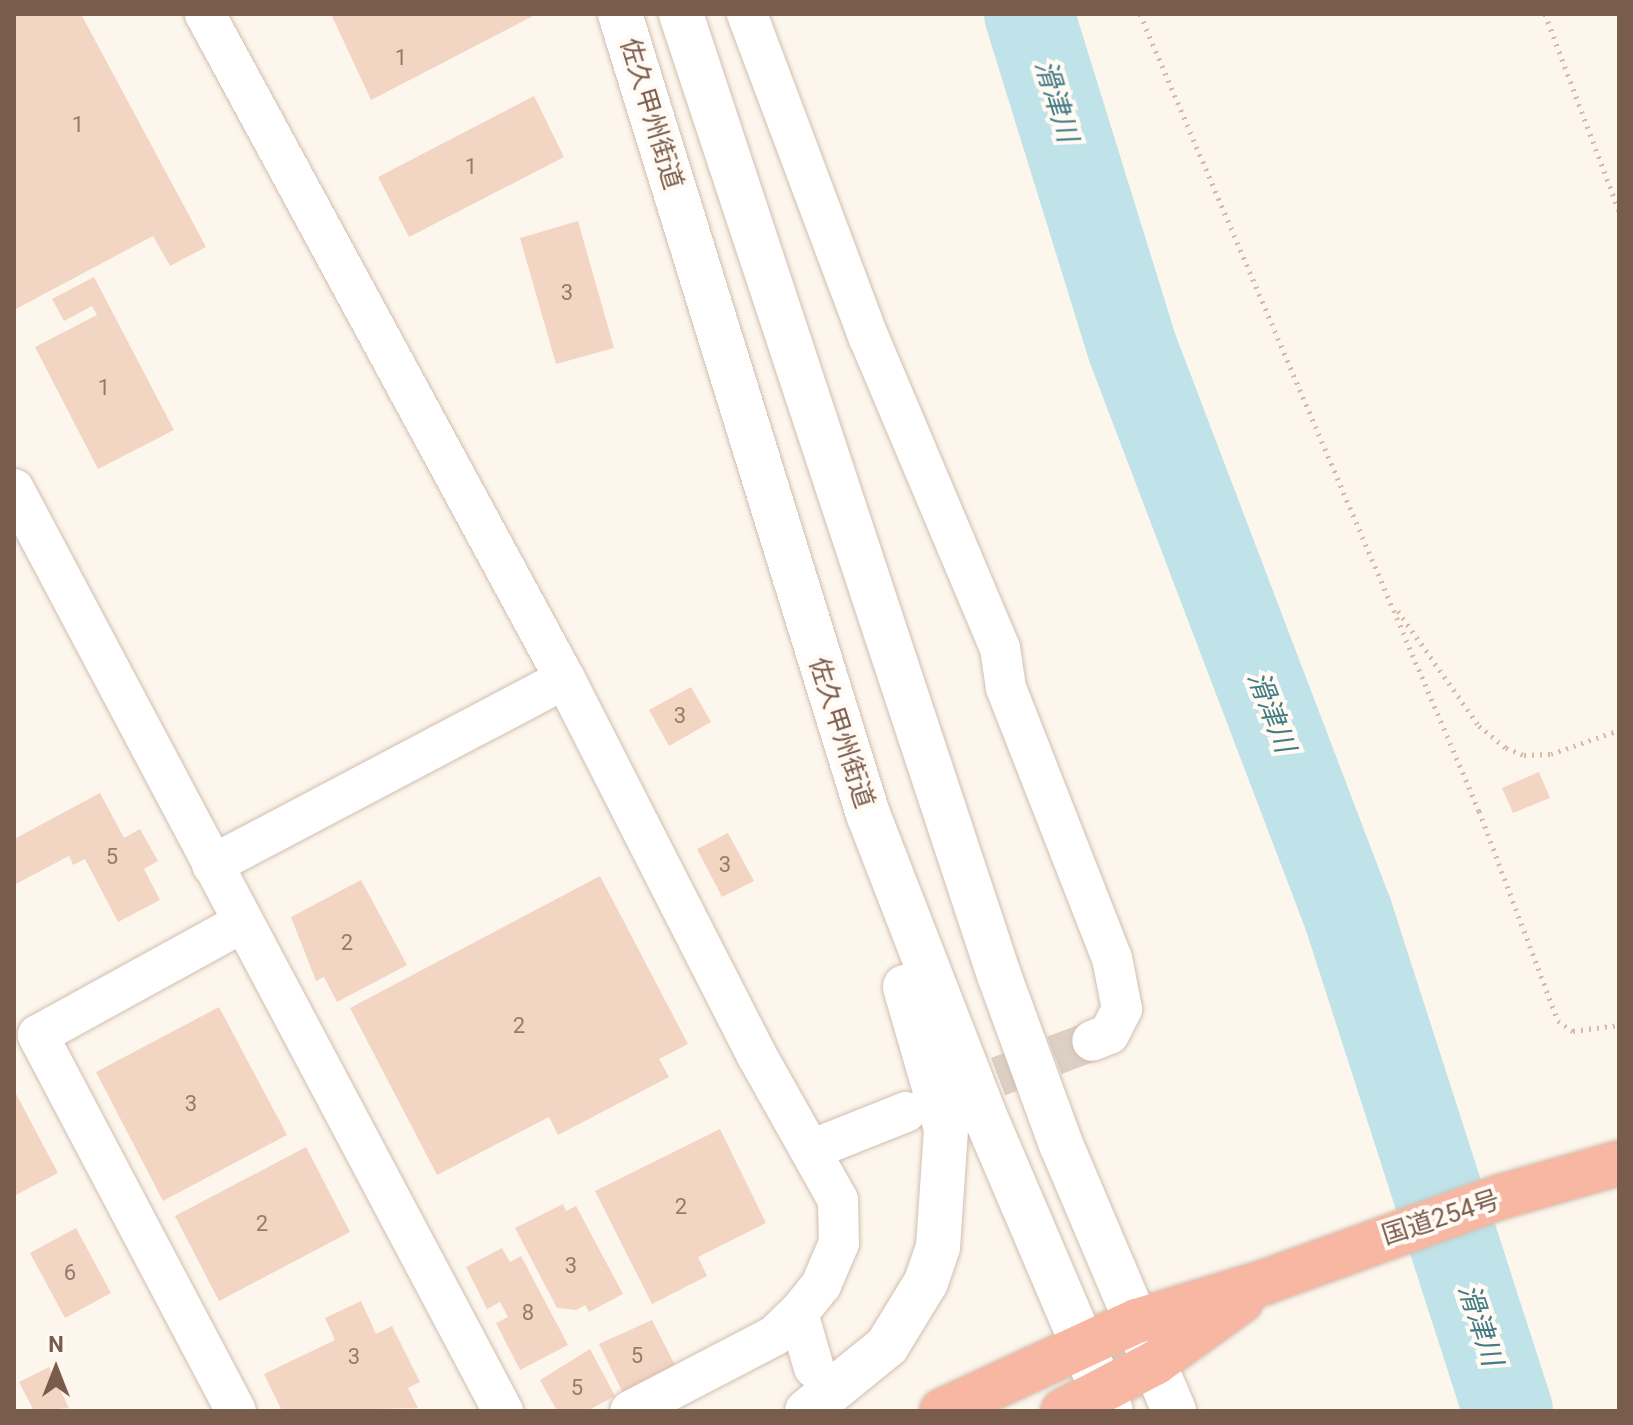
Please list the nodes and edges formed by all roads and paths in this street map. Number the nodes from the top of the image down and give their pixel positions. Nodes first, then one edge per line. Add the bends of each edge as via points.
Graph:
1 (205, 14) edge
2 (620, 14) edge
3 (681, 14) edge
4 (747, 14) edge
5 (1140, 14) edge
6 (1545, 14) edge
7 (1619, 211) edge
8 (14, 489) edge
9 (1390, 601) junction
10 (565, 679) junction
11 (1619, 730) edge
12 (868, 814) junction
13 (212, 865) junction
14 (242, 923) junction
15 (1619, 1025) edge
16 (1092, 1041) tunnel mouth
17 (906, 1112) tunnel mouth
18 (813, 1149) junction
19 (1616, 1164) edge
20 (1265, 1282) junction
21 (798, 1313) junction
22 (1137, 1321) junction
23 (1082, 1347) junction
24 (1155, 1363) junction
25 (814, 1368) dead end
26 (1106, 1402) edge
27 (236, 1411) edge
28 (503, 1411) edge
29 (630, 1411) edge
30 (807, 1411) edge
31 (942, 1411) edge
32 (1063, 1411) edge
33 (1174, 1411) edge

1 - 10 street
2 - 12 main road, 佐久甲州街道
3 - 22 main road via 999,975 1060,1142
4 - 16 street via 869,338 1000,648 1006,688 1112,958 1122,1009 1109,1034
5 - 9 path
6 - 7 path
8 - 13 street
9 - 11 path via 1479,726 1506,748 1524,755 1551,754
9 - 15 path via 1479,811 1558,1021 1573,1031
10 - 13 street
10 - 18 street via 756,1054
12 - 23 main road, 佐久甲州街道
12 - 30 main road via 889,940 940,1093 946,1129 945,1205 926,1282 904,1322 865,1367
13 - 14 street
14 - 27 street via 38,1035
14 - 28 street
17 - 18 street
18 - 21 street via 838,1200 839,1243 821,1285
19 - 20 highway, 国道254号 via 1381,1237
20 - 22 highway, 国道254号
20 - 24 highway, 国道254号
21 - 25 street
21 - 29 street via 774,1336
22 - 23 highway, 国道254号
22 - 24 main road
23 - 26 main road, 佐久甲州街道
23 - 31 highway, 国道254号
24 - 26 highway, 国道254号
24 - 33 main road
26 - 32 highway

